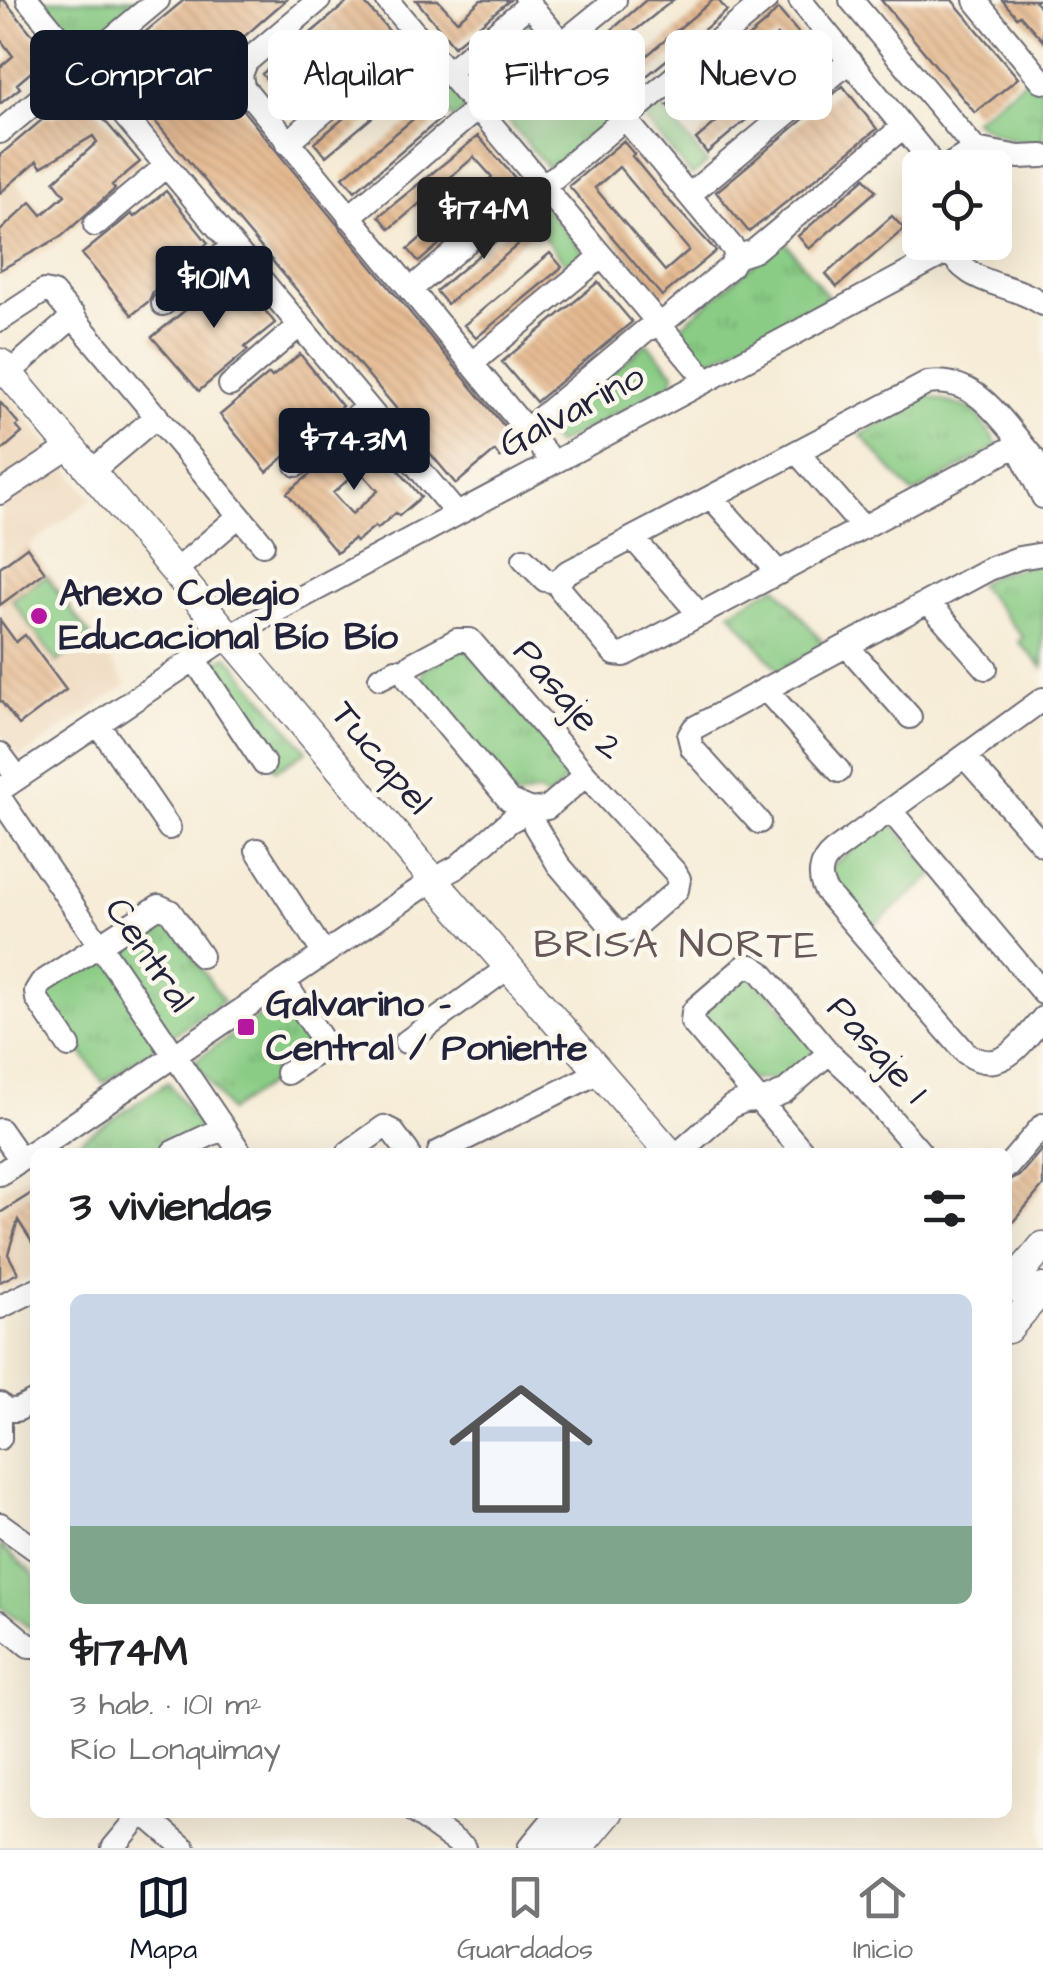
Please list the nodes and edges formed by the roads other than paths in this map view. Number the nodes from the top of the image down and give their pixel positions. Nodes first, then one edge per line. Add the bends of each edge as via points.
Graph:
1 (28, 0) edge
2 (158, 0) edge
3 (319, 0) edge
4 (387, 0) edge
5 (615, 0) edge
6 (766, 0) edge
7 (800, 0) edge
8 (851, 0) edge
9 (975, 0) edge
10 (528, 2) edge
11 (53, 30) edge
12 (123, 30) edge
13 (413, 30) edge
14 (551, 30) edge
15 (578, 30) edge
16 (850, 61) junction
17 (449, 71) edge
18 (449, 73) edge
19 (1043, 82) edge
20 (469, 97) edge
21 (645, 101) edge
22 (30, 107) edge
23 (469, 116) edge
24 (128, 120) edge
25 (314, 120) edge
26 (488, 120) edge
27 (622, 120) edge
28 (626, 120) edge
29 (903, 127) junction
30 (0, 132) edge
31 (288, 142) junction
32 (975, 149) joint
33 (922, 150) edge
34 (1043, 156) edge
35 (166, 166) junction
36 (542, 184) junction
37 (689, 195) junction
38 (349, 217) junction
39 (95, 225) dead end
40 (233, 246) junction
41 (602, 256) junction
42 (736, 258) junction
43 (923, 260) edge
44 (957, 260) edge
45 (410, 290) junction
46 (163, 304) dead end
47 (1043, 304) edge
48 (74, 316) junction
49 (0, 320) edge
50 (299, 326) junction
51 (660, 326) junction
52 (470, 364) junction
53 (4, 368) edge
54 (706, 380) junction
55 (230, 385) dead end
56 (367, 407) junction
57 (157, 416) junction
58 (526, 430) junction
59 (1021, 443) junction
60 (70, 446) junction
61 (796, 452) junction
62 (552, 462) junction
63 (296, 465) dead end
64 (1043, 470) edge
65 (91, 472) junction
66 (0, 493) edge
67 (712, 496) junction
68 (1043, 497) edge
69 (456, 513) junction
70 (240, 516) junction
71 (863, 528) junction
72 (633, 538) junction
73 (263, 544) dead end
74 (1043, 554) edge
75 (524, 559) dead end
76 (175, 571) junction
77 (778, 573) junction
78 (559, 582) junction
79 (928, 602) junction
80 (700, 614) junction
81 (229, 636) junction
82 (846, 646) junction
83 (194, 659) junction
84 (986, 668) dead end
85 (406, 671) junction
86 (380, 678) dead end
87 (765, 689) junction
88 (1043, 700) edge
89 (910, 717) dead end
90 (98, 724) junction
91 (0, 754) edge
92 (966, 756) junction
93 (264, 764) dead end
94 (838, 771) dead end
95 (586, 775) junction
96 (6, 789) edge
97 (530, 810) junction
98 (891, 811) junction
99 (760, 822) dead end
100 (169, 828) dead end
101 (1043, 844) edge
102 (257, 850) dead end
103 (433, 880) junction
104 (99, 945) junction
105 (324, 954) junction
106 (201, 956) dead end
107 (509, 967) junction
108 (284, 981) junction
109 (1043, 993) edge
110 (1043, 1018) edge
111 (406, 1042) dead end
112 (69, 1046) dead end
113 (830, 1054) junction
114 (175, 1055) junction
115 (599, 1072) junction
116 (287, 1073) dead end
117 (757, 1100) junction
118 (1043, 1124) edge
119 (224, 1128) junction
120 (0, 1130) edge
121 (39, 1148) edge
122 (182, 1148) edge
123 (237, 1148) edge
124 (355, 1148) edge
125 (405, 1148) edge
126 (447, 1148) edge
127 (666, 1148) edge
128 (685, 1148) edge
129 (799, 1148) edge
130 (917, 1148) edge
131 (30, 1154) edge
132 (21, 1160) junction
133 (1012, 1161) edge
134 (0, 1174) edge
135 (1043, 1246) edge
136 (1012, 1283) edge
137 (1043, 1288) edge
138 (30, 1292) edge
139 (0, 1307) edge
140 (1012, 1324) edge
141 (17, 1408) edge
142 (0, 1438) edge
143 (0, 1524) edge
144 (30, 1545) edge
145 (0, 1622) edge
146 (30, 1645) edge
147 (138, 1818) edge
148 (148, 1818) edge
149 (423, 1818) edge
150 (554, 1818) edge
151 (578, 1818) edge
152 (604, 1818) edge
153 (112, 1848) edge
154 (184, 1848) edge
155 (465, 1848) edge
156 (529, 1848) edge
157 (553, 1848) edge
158 (579, 1848) edge

1 - 11 street
2 - 12 street
3 - 31 street via 246,62 241,75 246,92
4 - 13 street
5 - 15 street
6 - 21 street
7 - 16 street
8 - 32 street
9 - 19 street
10 - 14 street
10 - 17 street
16 - 29 street
16 - 37 street
18 - 20 street
22 - 30 street
23 - 38 street
24 - 35 street
25 - 31 street
26 - 36 street
27 - 36 street
28 - 37 street
29 - 33 street
29 - 42 street via 754,251
31 - 38 street
32 - 34 street
35 - 39 street
35 - 40 street
36 - 41 street
36 - 45 street
37 - 42 street
38 - 45 street
40 - 46 street
40 - 50 street
41 - 51 street
41 - 52 street
42 - 51 street
43 - 54 street, Galvarino
44 - 47 street via 974,277
45 - 52 street
48 - 49 street via 44,291
48 - 53 street
48 - 57 street
50 - 55 street
50 - 56 street
51 - 54 street
51 - 58 street via 646,330
52 - 58 street
53 - 60 main road, Tucapel
54 - 62 street, Galvarino
56 - 63 street
56 - 69 street
57 - 65 street
57 - 70 street
58 - 62 street
59 - 61 street via 982,397 937,382
59 - 64 street
59 - 68 street
59 - 71 street
60 - 65 main road, Tucapel
60 - 66 street
61 - 67 street
61 - 71 street
62 - 69 street, Galvarino
65 - 76 main road, Tucapel
67 - 72 street
67 - 77 street
69 - 81 street, Galvarino
70 - 73 street
70 - 76 street
71 - 77 street
72 - 78 street
72 - 80 street
74 - 79 street via 1004,563
75 - 78 street via 545,580
76 - 81 main road, Tucapel
77 - 80 street
78 - 80 street via 620,655
79 - 82 street
79 - 84 street
81 - 83 street, Galvarino
81 - 103 main road, Tucapel
82 - 87 street
82 - 89 street
83 - 90 street, Galvarino
83 - 93 street
85 - 86 street, Pasaje 2
85 - 95 street, Pasaje 2 via 457,640 470,640
85 - 97 street via 509,800
87 - 94 street
87 - 99 street via 689,736 692,748
88 - 92 street
90 - 96 street, Galvarino
90 - 100 street
91 - 96 street, Central
92 - 98 street
92 - 101 street
95 - 97 street via 547,808
95 - 97 street, Pasaje 2 via 680,882 632,930 616,932 558,864
96 - 104 street, Central
97 - 103 street
98 - 109 street
98 - 110 street via 828,856 820,875 828,894 966,1052 982,1061 1004,1058
102 - 105 street
103 - 105 street
103 - 107 main road, Tucapel
104 - 106 street via 162,906
104 - 112 street via 36,991
104 - 114 street, Central
105 - 108 street
107 - 111 street
107 - 115 main road, Tucapel
108 - 114 street
108 - 116 street via 323,1041
113 - 117 street via 784,1092
113 - 117 street, Pasaje 1 via 761,972 741,968 692,1017
113 - 130 street, Pasaje 1
114 - 119 street, Central
114 - 121 street
115 - 126 street
115 - 127 main road, Tucapel
117 - 128 street via 732,1106
117 - 129 street, Pasaje 1
118 - 133 street
119 - 122 street
119 - 123 street, Central
120 - 132 street
124 - 125 street via 384,1127
131 - 132 street
132 - 134 street
135 - 136 main road
137 - 140 main road
138 - 139 street
141 - 142 street
143 - 144 street
145 - 146 street
147 - 153 street
148 - 154 street
149 - 155 street
150 - 156 street
151 - 157 main road
152 - 158 main road

